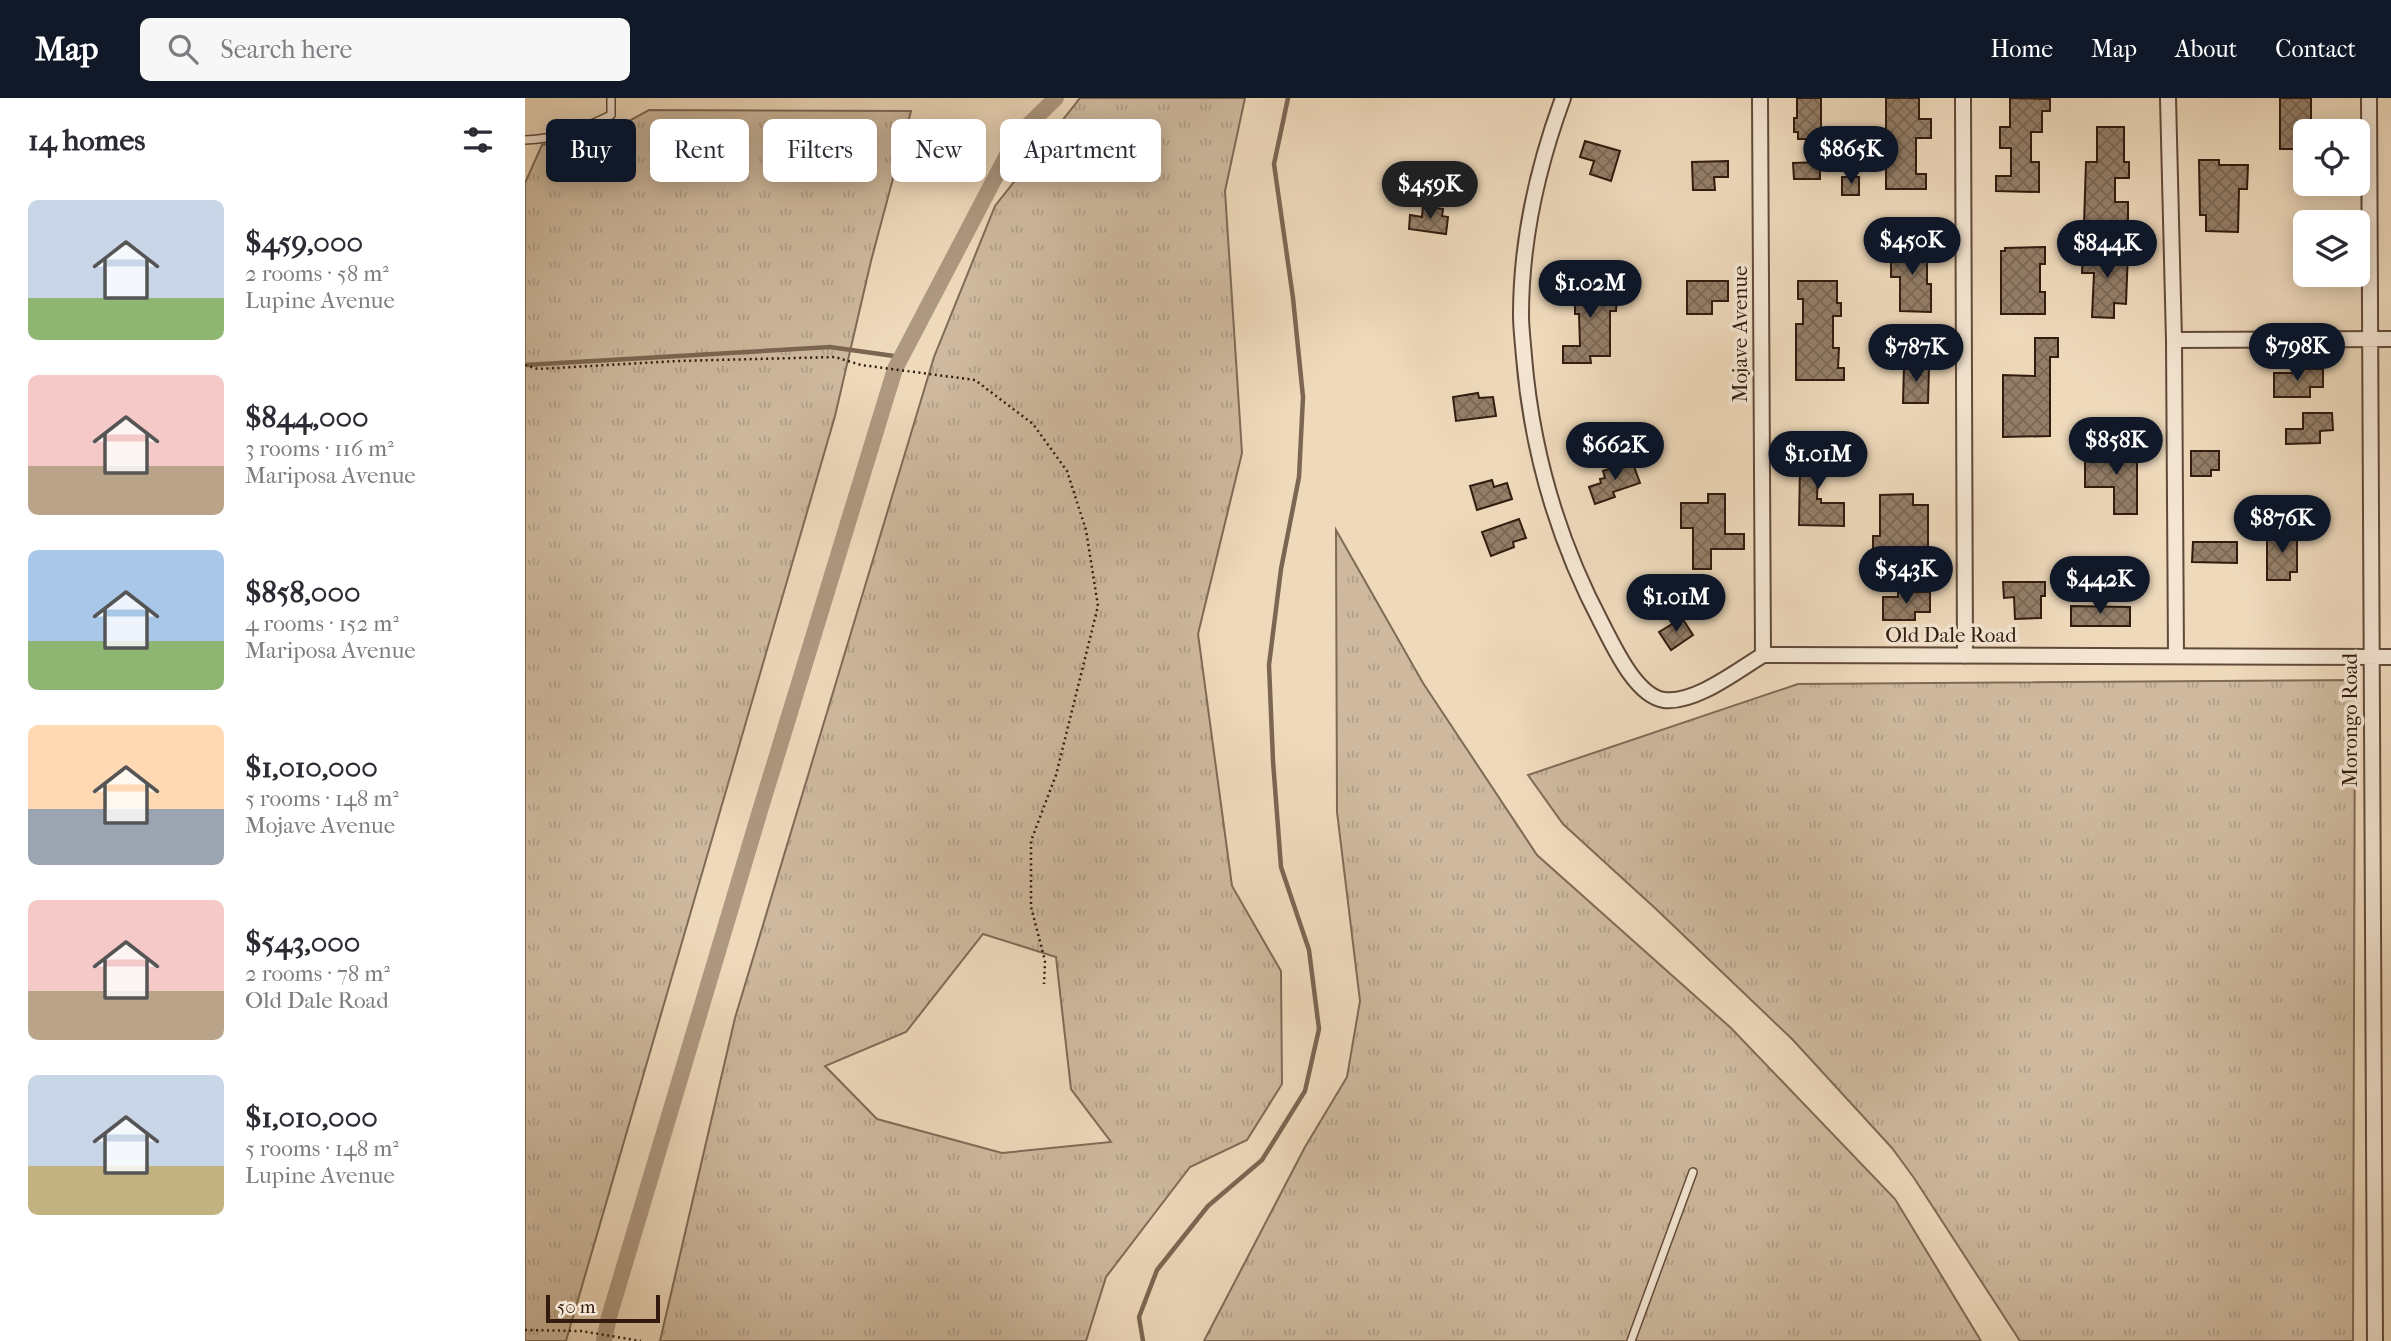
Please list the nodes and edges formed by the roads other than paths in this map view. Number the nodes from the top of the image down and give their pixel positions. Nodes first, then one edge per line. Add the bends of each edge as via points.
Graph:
1 (611, 98) edge
2 (1563, 98) edge
3 (1760, 98) edge
4 (1963, 98) edge
5 (2168, 98) edge
6 (2369, 98) edge
7 (525, 139) edge
8 (2391, 339) edge
9 (2174, 340) junction
10 (2370, 340) junction
11 (1763, 654) junction
12 (1965, 656) junction
13 (2176, 656) junction
14 (2370, 656) junction
15 (2391, 657) edge
16 (1693, 1172) dead end
17 (1631, 1341) edge
18 (2375, 1341) edge

1 - 7 lane via 611,115 582,130
2 - 11 street via 1536,191 1521,315 1527,392 1552,511 1584,589 1619,656 1650,693 1662,700 1680,700
3 - 11 street, Mojave Avenue
4 - 12 street
5 - 9 street
6 - 10 street, Morongo Road
8 - 10 street
9 - 10 street
9 - 13 street
10 - 14 street, Morongo Road
11 - 12 street, Old Dale Road
12 - 13 street, Old Dale Road
13 - 14 street, Old Dale Road
14 - 15 street, Old Dale Road
14 - 18 street, Morongo Road
16 - 17 lane

